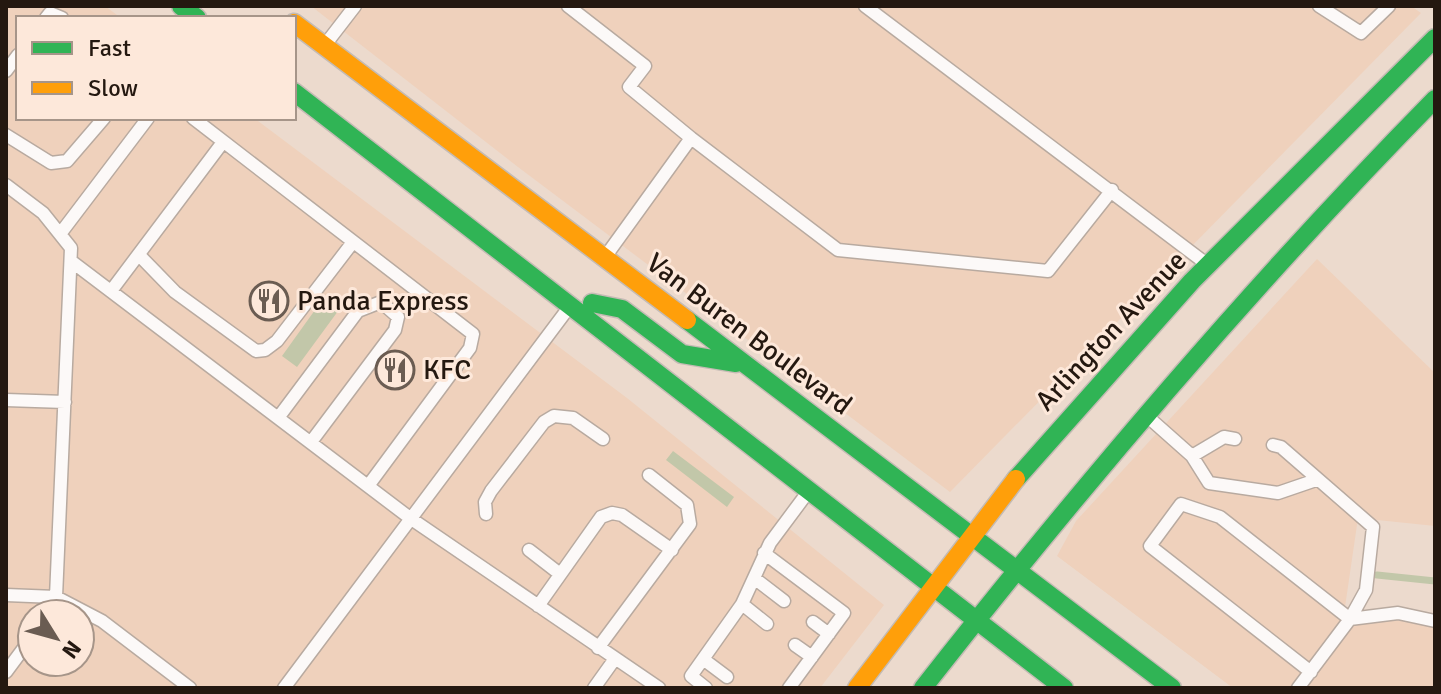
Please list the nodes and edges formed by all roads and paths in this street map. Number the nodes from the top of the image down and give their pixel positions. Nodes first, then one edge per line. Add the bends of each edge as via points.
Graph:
1 (355, 6) edge
2 (568, 6) edge
3 (865, 6) edge
4 (1319, 6) edge
5 (1389, 6) edge
6 (296, 25) edge
7 (1435, 38) edge
8 (324, 46) junction
9 (1435, 81) edge
10 (296, 94) edge
11 (1435, 99) edge
12 (102, 120) edge
13 (146, 120) edge
14 (196, 120) edge
15 (6, 135) edge
16 (691, 138) junction
17 (223, 142) junction
18 (1387, 149) junction
19 (390, 167) junction
20 (444, 183) dead end
21 (6, 185) edge
22 (1112, 190) junction
23 (60, 234) junction
24 (353, 242) junction
25 (139, 255) junction
26 (604, 259) junction
27 (71, 261) junction
28 (583, 263) dead end
29 (1210, 266) junction
30 (111, 291) junction
31 (572, 304) junction
32 (744, 365) junction
33 (6, 400) edge
34 (65, 402) junction
35 (1144, 414) junction
36 (278, 418) junction
37 (603, 439) dead end
38 (1235, 439) dead end
39 (311, 442) junction
40 (1273, 445) dead end
41 (1192, 456) junction
42 (649, 475) dead end
43 (1316, 480) junction
44 (368, 486) junction
45 (810, 491) junction
46 (486, 514) dead end
47 (410, 518) junction
48 (972, 537) junction
49 (529, 550) dead end
50 (672, 550) junction
51 (764, 553) junction
52 (1018, 569) junction
53 (560, 574) junction
54 (754, 578) junction
55 (933, 587) junction
56 (6, 595) edge
57 (56, 597) junction
58 (784, 601) dead end
59 (742, 604) junction
60 (538, 606) junction
61 (1350, 619) junction
62 (1435, 621) edge
63 (813, 622) dead end
64 (976, 622) junction
65 (767, 624) dead end
66 (829, 634) junction
67 (795, 645) dead end
68 (598, 648) junction
69 (812, 657) junction
70 (703, 659) junction
71 (614, 660) junction
72 (1311, 672) junction
73 (727, 677) dead end
74 (190, 688) edge
75 (284, 688) edge
76 (594, 688) edge
77 (657, 688) edge
78 (706, 688) edge
79 (789, 688) edge
80 (857, 688) edge
81 (923, 688) edge
82 (1064, 688) edge
83 (1172, 688) edge
84 (1298, 688) edge

1 - 8 lane
2 - 16 lane via 645,66 629,87
3 - 22 lane
4 - 5 lane via 1361,33
6 - 8 main road, Van Buren Boulevard
7 - 29 main road, Arlington Avenue
8 - 26 main road, Van Buren Boulevard
9 - 18 main road
10 - 19 main road
11 - 18 main road
12 - 15 lane via 67,161 51,163
13 - 23 lane
14 - 17 lane
16 - 22 lane via 838,250 1048,271
16 - 26 lane
17 - 24 lane
17 - 25 lane
18 - 35 main road
19 - 20 main road
19 - 31 main road
21 - 23 lane via 43,213
22 - 29 lane
23 - 27 lane via 71,248
24 - 25 lane via 277,341 256,351 175,292
24 - 44 lane via 473,334 470,348
25 - 30 lane
26 - 28 main road
26 - 32 main road, Van Buren Boulevard
27 - 30 lane
27 - 34 lane
29 - 48 main road, Arlington Avenue via 1051,437
30 - 36 lane
31 - 32 main road via 596,302 622,309 682,354
31 - 45 main road
31 - 47 lane
32 - 48 main road, Van Buren Boulevard
33 - 34 lane
34 - 57 lane
35 - 41 lane
35 - 52 main road
36 - 39 lane
36 - 39 lane via 358,311 381,302 388,307 398,317 395,330
37 - 46 lane via 573,418 554,416 544,422 491,491
38 - 41 lane via 1224,437
39 - 44 lane
40 - 43 lane
41 - 43 lane via 1209,483 1278,493
42 - 50 lane via 680,498 691,514
43 - 61 lane via 1373,527 1366,590
44 - 47 lane
45 - 51 lane
45 - 55 main road
47 - 60 lane
47 - 75 lane
48 - 52 main road, Van Buren Boulevard
48 - 55 main road, Arlington Avenue
49 - 53 lane
50 - 53 lane via 612,513 592,527
50 - 68 lane
51 - 54 lane
51 - 66 lane via 844,613
52 - 64 main road
52 - 83 main road, Van Buren Boulevard
53 - 60 lane
54 - 58 lane
54 - 59 lane
55 - 64 main road
55 - 80 main road, Arlington Avenue
56 - 57 lane
57 - 74 lane via 102,621
59 - 65 lane
59 - 70 lane
60 - 68 lane
61 - 62 lane via 1398,613
61 - 72 lane
61 - 72 lane via 1220,517 1181,504 1150,546
63 - 66 lane
64 - 81 main road
64 - 82 main road
66 - 69 lane
67 - 69 lane
68 - 71 lane
69 - 79 lane
70 - 73 lane
70 - 78 lane via 691,676
71 - 76 lane
71 - 77 lane
72 - 84 lane

